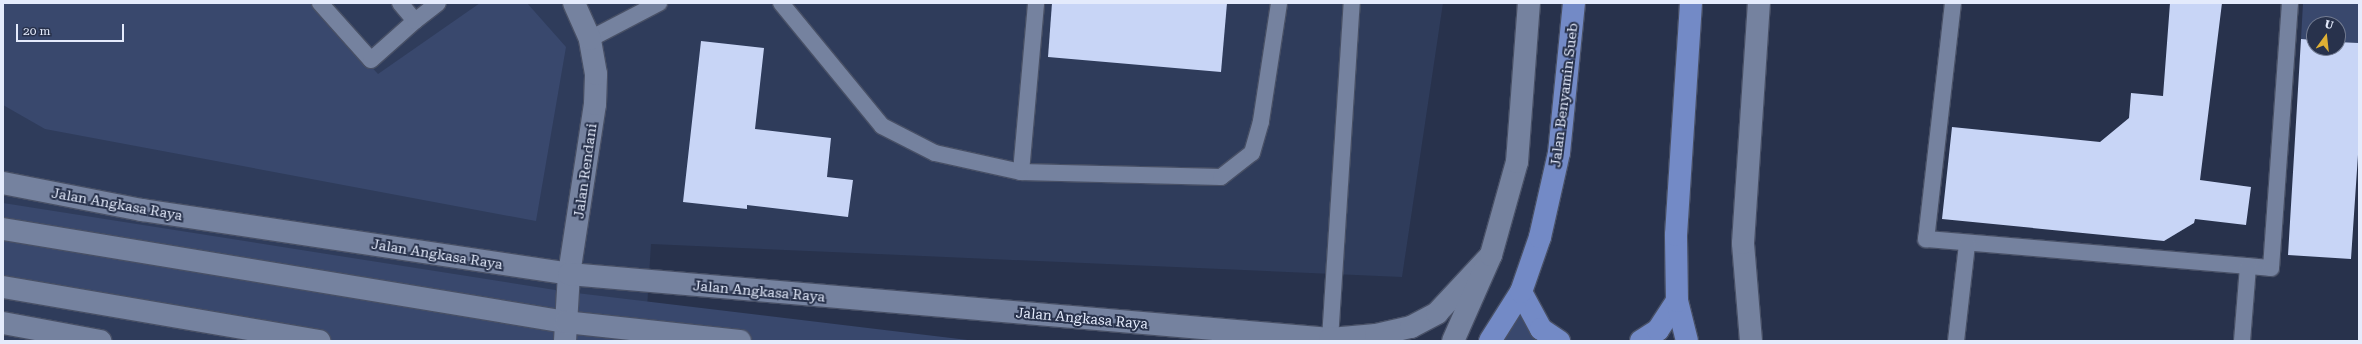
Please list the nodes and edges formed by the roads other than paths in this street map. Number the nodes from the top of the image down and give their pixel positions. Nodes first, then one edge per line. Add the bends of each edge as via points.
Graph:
1 (320, 3) edge
2 (400, 3) edge
3 (438, 3) edge
4 (574, 3) edge
5 (659, 3) edge
6 (781, 3) edge
7 (1036, 3) edge
8 (1279, 3) edge
9 (1352, 3) edge
10 (1529, 3) edge
11 (1574, 3) edge
12 (1691, 3) edge
13 (1759, 3) edge
14 (1953, 3) edge
15 (2290, 3) edge
16 (416, 21) junction
17 (590, 39) junction
18 (1021, 172) junction
19 (3, 183) edge
20 (3, 229) edge
21 (1967, 244) junction
22 (1491, 255) junction
23 (2248, 266) junction
24 (569, 274) junction
25 (3, 287) edge
26 (1521, 292) junction
27 (1677, 301) junction
28 (3, 323) edge
29 (565, 331) edge
30 (1330, 340) junction
31 (100, 341) edge
32 (319, 341) edge
33 (740, 341) edge
34 (1454, 341) edge
35 (1490, 341) edge
36 (1559, 341) edge
37 (1642, 341) edge
38 (1687, 341) edge
39 (1751, 341) edge
40 (1956, 341) edge
41 (2242, 341) edge

1 - 16 lane via 371,60
2 - 16 lane
3 - 16 lane
4 - 17 main road, Jalan Rendani
5 - 17 lane
6 - 18 lane via 882,126 935,153
7 - 18 lane
8 - 18 lane via 1261,121 1252,154 1221,177
9 - 30 lane
10 - 22 main road via 1517,162
11 - 26 main road, Jalan Benyamin Sueb via 1559,153 1540,237
12 - 27 main road via 1679,156
13 - 39 main road via 1743,243
14 - 21 lane via 1926,239
15 - 23 lane via 2270,268
17 - 24 main road, Jalan Rendani via 596,74 594,104
19 - 24 main road, Jalan Angkasa Raya via 142,210
20 - 29 main road
21 - 23 lane
21 - 40 lane
22 - 30 main road, Jalan Angkasa Raya via 1437,313 1411,327 1376,335
22 - 34 main road
23 - 41 lane
24 - 29 main road, Jalan Rendani
24 - 30 main road, Jalan Angkasa Raya
25 - 32 main road
26 - 35 main road, Jalan Benyamin Sueb
26 - 36 main road via 1541,329
27 - 37 main road via 1658,330
27 - 38 main road
28 - 31 main road
29 - 33 main road

